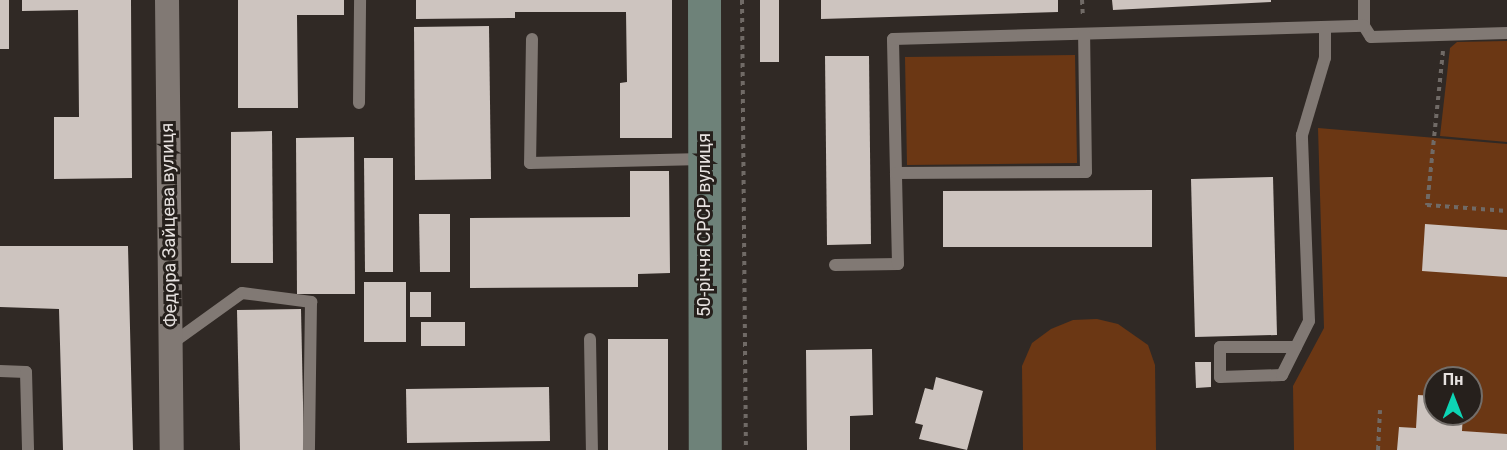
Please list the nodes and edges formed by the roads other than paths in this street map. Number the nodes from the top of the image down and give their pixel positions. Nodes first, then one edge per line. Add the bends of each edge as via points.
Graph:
1 (167, 0) edge
2 (360, 0) edge
3 (704, 0) edge
4 (1364, 0) edge
5 (1364, 26) junction
6 (1325, 27) junction
7 (1507, 33) edge
8 (1084, 35) junction
9 (532, 39) dead end
10 (359, 103) dead end
11 (704, 159) junction
12 (896, 173) junction
13 (835, 266) dead end
14 (590, 339) dead end
15 (171, 345) junction
16 (1296, 347) junction
17 (0, 371) edge
18 (28, 450) edge
19 (172, 450) edge
20 (309, 450) edge
21 (592, 450) edge
22 (705, 450) edge

1 - 15 street, Федора Зайцева вулиця
2 - 10 lane
3 - 11 street, 50-річчя СРСР вулиця
4 - 5 lane
5 - 6 lane
5 - 7 lane via 1371,37
6 - 8 lane
6 - 16 lane via 1325,58 1302,135 1309,321
8 - 12 lane via 893,39
8 - 12 lane via 1086,172
9 - 11 lane via 530,163
11 - 22 street, 50-річчя СРСР вулиця
12 - 13 lane via 898,264
14 - 21 lane
15 - 19 street, Федора Зайцева вулиця
15 - 20 lane via 242,292 311,302
16 - 16 lane via 1282,375 1220,377 1220,348
17 - 18 lane via 26,372

